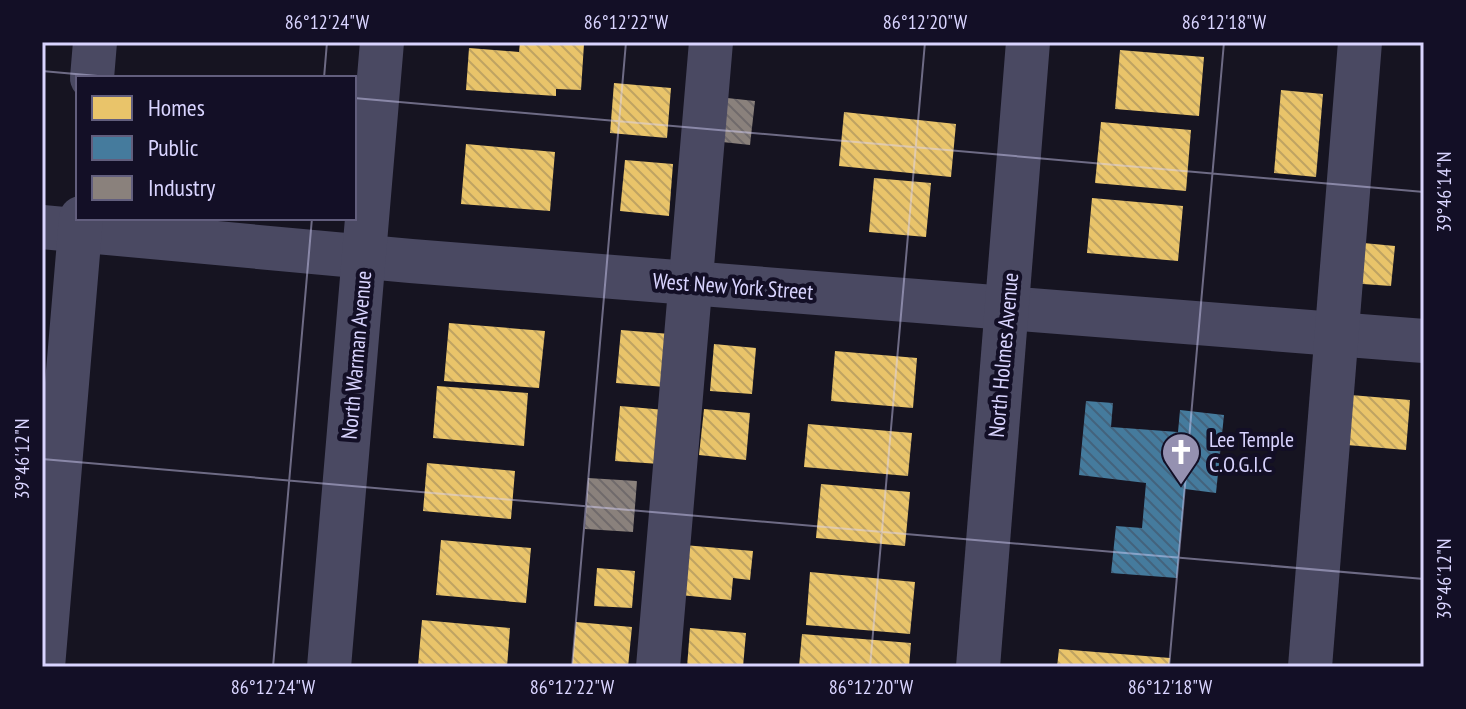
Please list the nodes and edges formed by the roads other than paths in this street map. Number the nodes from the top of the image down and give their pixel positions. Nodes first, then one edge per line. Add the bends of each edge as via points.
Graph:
1 (95, 42) edge
2 (382, 42) edge
3 (711, 42) edge
4 (1028, 42) edge
5 (1360, 42) edge
6 (92, 76) edge
7 (68, 225) edge
8 (364, 257) junction
9 (689, 282) junction
10 (1007, 308) junction
11 (1337, 334) junction
12 (1424, 341) edge
13 (52, 434) edge
14 (43, 667) edge
15 (329, 667) edge
16 (658, 667) edge
17 (978, 667) edge
18 (1310, 667) edge

1 - 6 street
2 - 8 street, North Warman Avenue
3 - 9 street
4 - 10 street, North Holmes Avenue
5 - 11 street
7 - 8 street, West New York Street
7 - 13 street
8 - 9 street, West New York Street
8 - 15 street, North Warman Avenue
9 - 10 street, West New York Street
9 - 16 street
10 - 11 street, West New York Street
10 - 17 street, North Holmes Avenue
11 - 12 street, West New York Street
11 - 18 street
13 - 14 street

